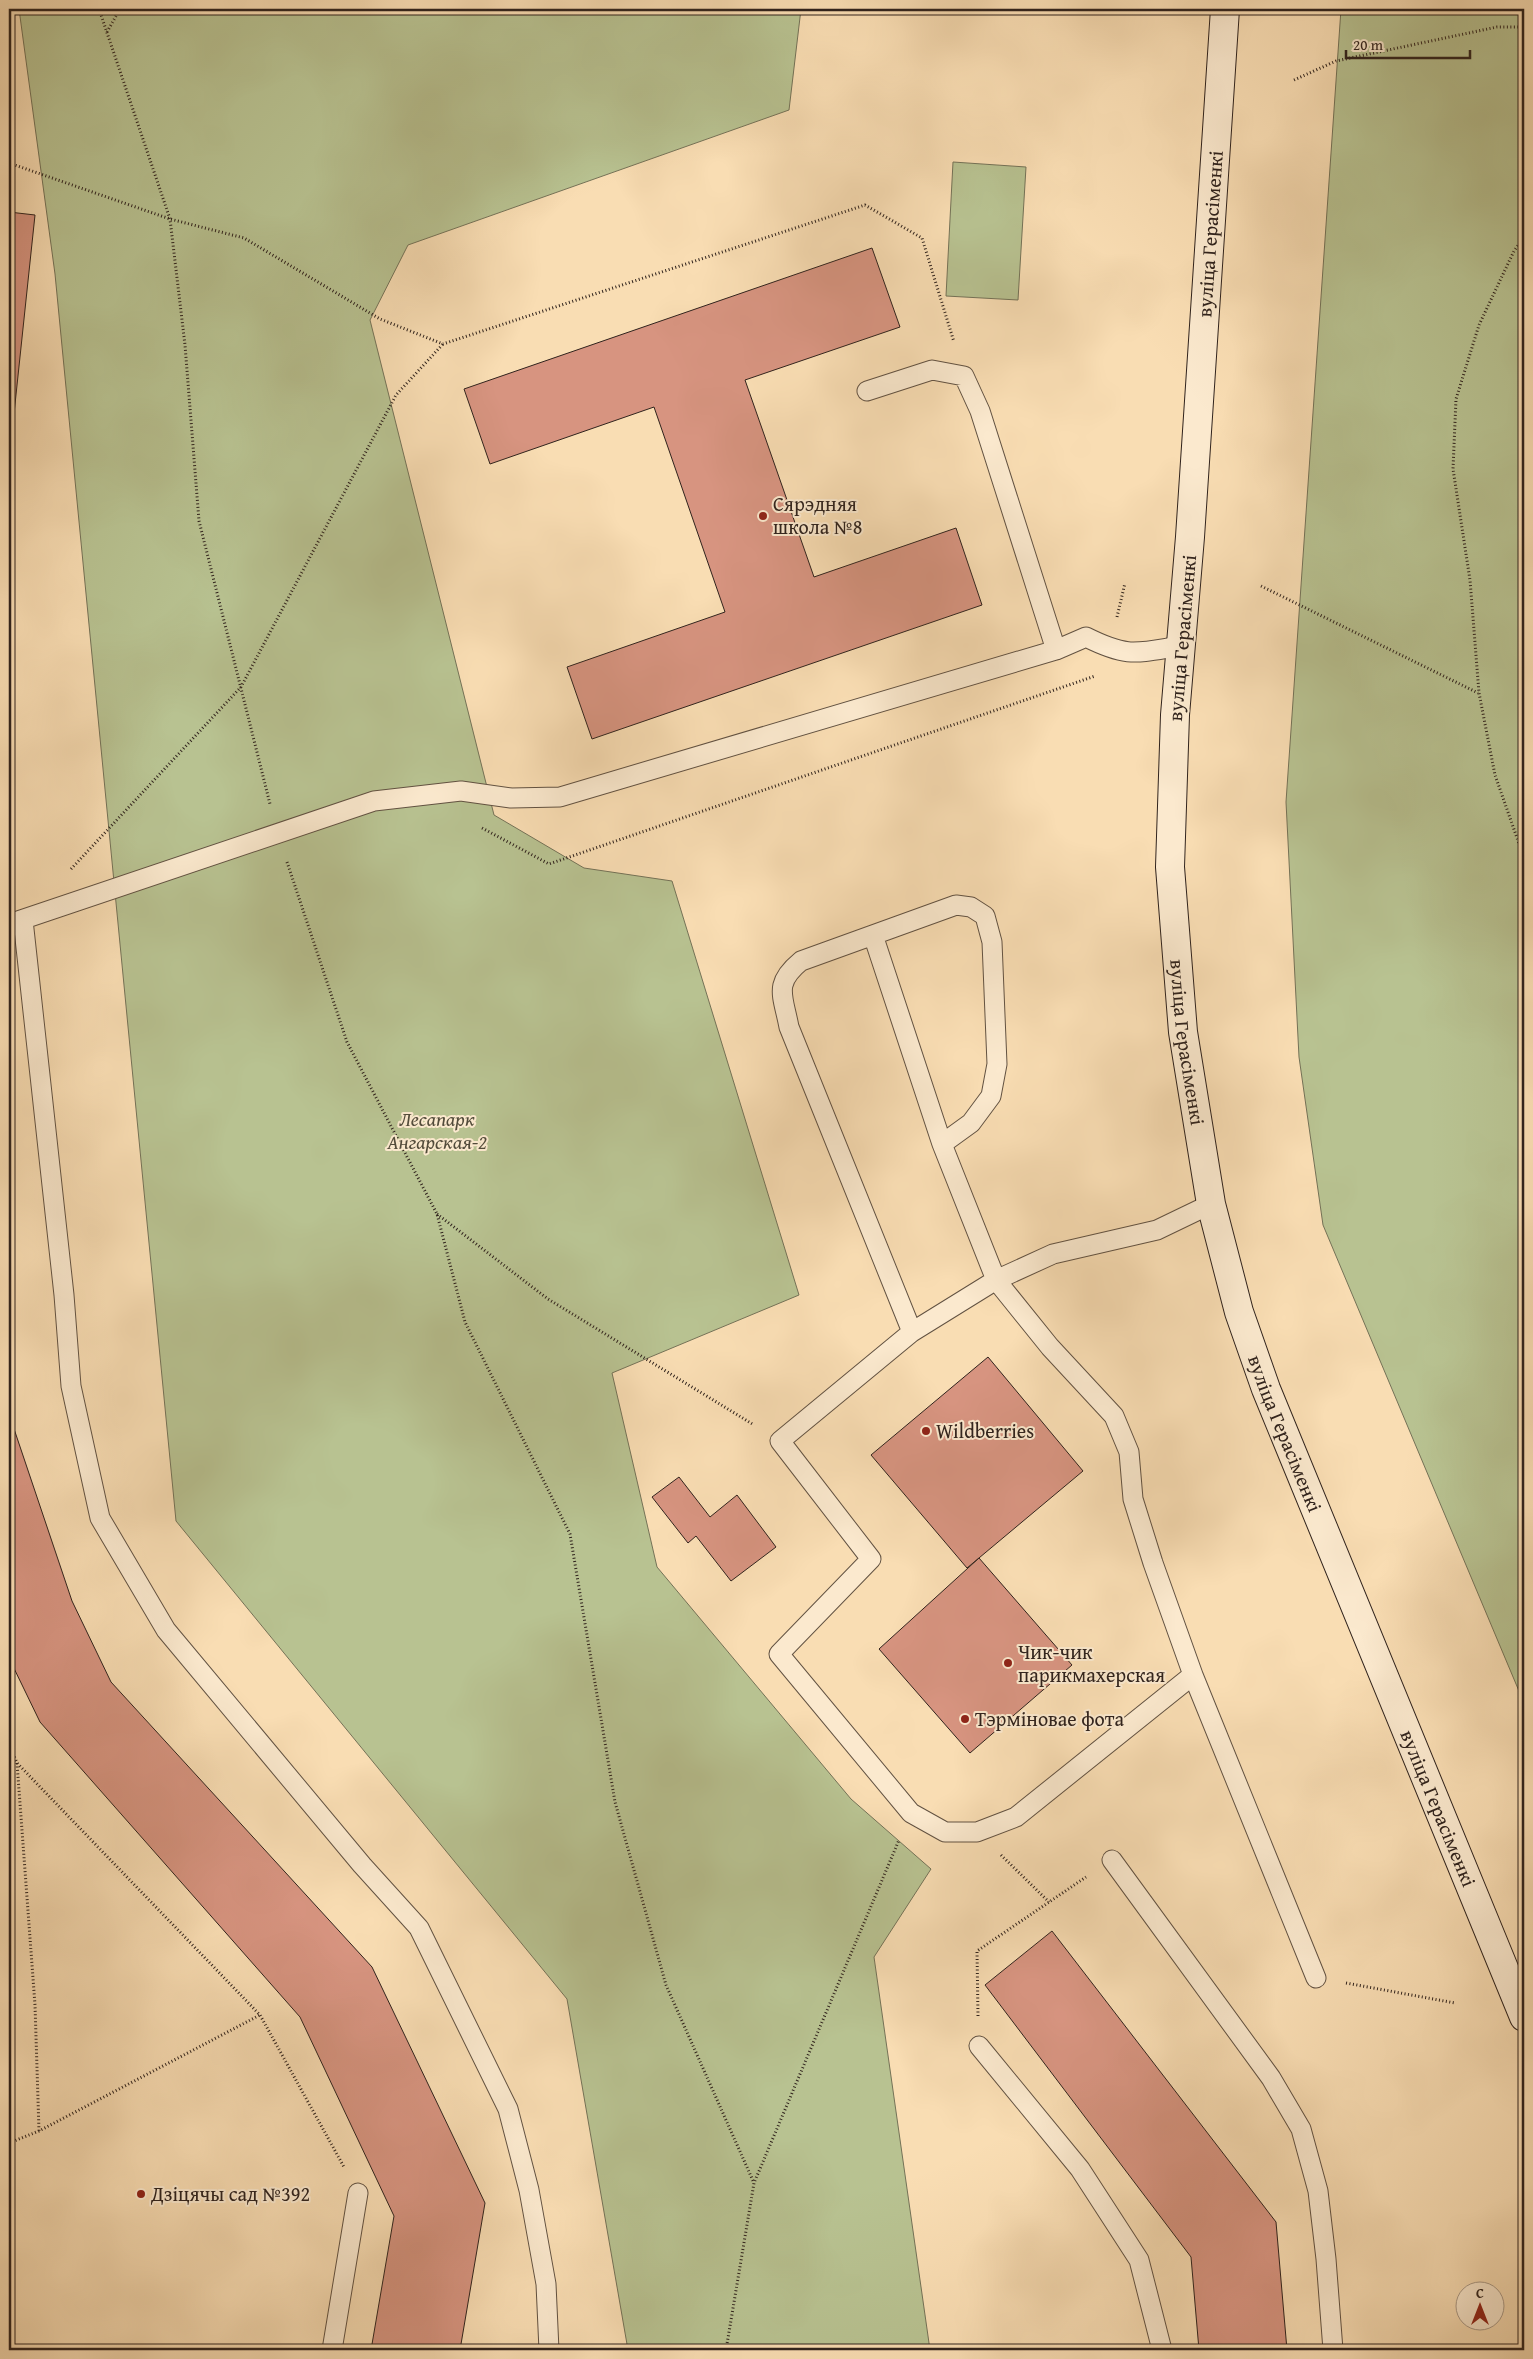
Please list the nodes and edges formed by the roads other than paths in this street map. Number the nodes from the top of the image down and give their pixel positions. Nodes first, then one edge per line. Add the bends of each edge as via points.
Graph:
1 (1225, 9) edge
2 (867, 391) dead end
3 (1180, 646) junction
4 (1056, 650) junction
5 (16, 922) edge
6 (874, 935) junction
7 (942, 1144) junction
8 (1211, 1204) junction
9 (996, 1280) junction
10 (912, 1332) junction
11 (1193, 1675) junction
12 (1112, 1860) road end
13 (1316, 1978) road end
14 (1524, 2017) edge
15 (979, 2046) road end
16 (358, 2193) road end
17 (332, 2350) edge
18 (549, 2350) edge
19 (1162, 2350) edge
20 (1333, 2350) edge

1 - 3 street, вуліца Герасіменкі
2 - 4 lane via 932,370 964,376 980,410
3 - 4 lane via 1131,654 1086,637
3 - 8 street, вуліца Герасіменкі via 1170,867 1183,1032
4 - 5 lane via 560,797 511,798 461,791 374,801
5 - 18 lane via 64,1294 71,1386 100,1518 166,1630 362,1865 419,1928 508,2109 529,2190 546,2284
6 - 7 lane
6 - 7 lane via 956,905 971,907 985,916 992,942 996,1055 991,1096 971,1122
6 - 10 lane via 801,961 787,972 782,984 789,1027
7 - 9 lane
8 - 9 lane via 1157,1230 1053,1254
8 - 14 street, вуліца Герасіменкі via 1239,1312 1266,1389
9 - 10 lane
9 - 11 lane via 1050,1347 1114,1416 1129,1452 1133,1499
10 - 11 lane via 780,1441 871,1559 780,1654 911,1812 945,1832 977,1832 1016,1817
11 - 13 lane
12 - 20 lane via 1271,2078 1302,2129 1318,2192
15 - 19 lane via 1080,2169 1139,2260
16 - 17 lane

